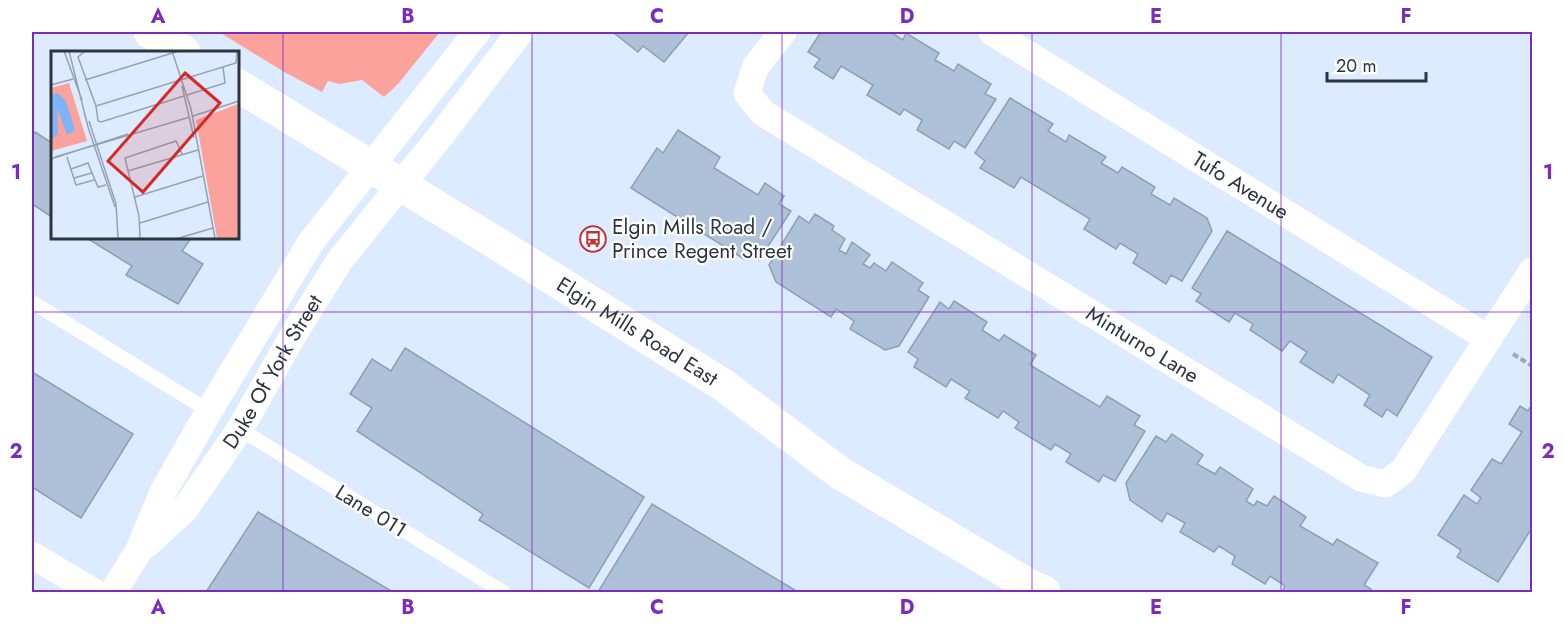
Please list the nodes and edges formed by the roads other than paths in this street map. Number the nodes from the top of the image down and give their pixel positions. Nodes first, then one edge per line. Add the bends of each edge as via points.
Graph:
1 (150, 32) edge
2 (477, 32) edge
3 (520, 32) edge
4 (783, 32) edge
5 (993, 32) edge
6 (182, 51) edge
7 (238, 86) edge
8 (371, 166) junction
9 (401, 185) junction
10 (1533, 271) edge
11 (32, 302) edge
12 (1489, 339) junction
13 (209, 411) junction
14 (240, 429) junction
15 (138, 552) junction
16 (32, 555) edge
17 (1037, 590) edge
18 (94, 592) edge
19 (112, 592) edge
20 (503, 592) edge

1 - 6 main road
2 - 8 street, Duke Of York Street
3 - 9 street, Duke Of York Street
4 - 12 street, Minturno Lane via 756,66 747,93 763,113 1360,478 1384,484 1403,471
5 - 12 street, Tufo Avenue
7 - 8 main road, Elgin Mills Road East
8 - 9 main road, Elgin Mills Road East
8 - 13 street, Duke Of York Street via 311,242
9 - 14 street, Duke Of York Street via 340,260
9 - 17 main road, Elgin Mills Road East via 723,385 840,473
10 - 12 street, Minturno Lane
11 - 13 lane
13 - 15 street, Duke Of York Street via 163,492
14 - 15 street, Duke Of York Street via 185,509
14 - 20 lane, Lane 011
15 - 19 street, Duke Of York Street
16 - 18 street

